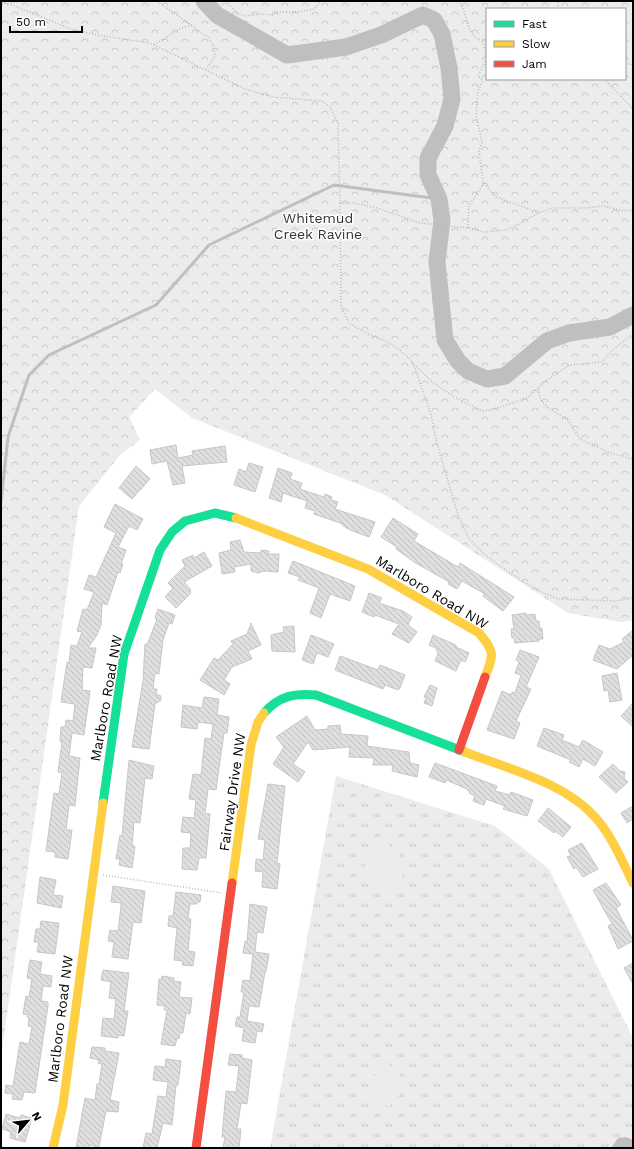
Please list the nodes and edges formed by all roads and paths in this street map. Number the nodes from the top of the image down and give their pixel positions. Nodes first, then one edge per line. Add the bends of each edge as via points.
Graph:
1 (2, 1) edge
2 (25, 1) edge
3 (157, 1) edge
4 (227, 1) edge
5 (321, 1) edge
6 (458, 1) edge
7 (9, 3) junction
8 (192, 25) junction
9 (486, 40) edge
10 (483, 41) junction
11 (154, 45) junction
12 (486, 54) edge
13 (486, 60) edge
14 (206, 70) junction
15 (605, 80) edge
16 (633, 109) edge
17 (484, 183) junction
18 (340, 203) junction
19 (633, 210) edge
20 (538, 213) junction
21 (468, 228) junction
22 (633, 334) edge
23 (409, 358) junction
24 (539, 387) junction
25 (633, 459) edge
26 (633, 598) edge
27 (459, 750) junction
28 (93, 874) junction
29 (633, 882) edge
30 (222, 893) dead end
31 (53, 1148) edge
32 (196, 1148) edge

1 - 7 path
2 - 7 path
3 - 8 path
4 - 5 path via 236,12 244,16 314,9
6 - 10 path via 462,5 472,34
7 - 11 path via 71,28
8 - 11 path via 181,28
8 - 14 path via 208,38 214,47 215,56
9 - 10 path
10 - 12 path
11 - 14 path
13 - 17 path via 478,76 483,81 478,91 476,114 482,142 479,152
14 - 18 path via 245,89 273,97 322,101 330,107 338,123
15 - 16 path
17 - 20 path via 496,197
17 - 21 path via 469,206
18 - 21 path via 377,208 427,225
18 - 23 path via 341,306 349,323 386,341
19 - 20 path via 623,211 603,206 553,208
20 - 21 path via 506,230 485,232
22 - 24 path via 602,362 569,366
23 - 24 path via 439,387 483,411 527,398
23 - 26 path via 426,401 459,518 475,546 516,577 558,599 614,601
24 - 25 path via 538,394 541,400 548,408 568,420 580,439 610,453
27 - 28 street, Marlboro Road NW via 492,661 493,651 483,637 368,569 231,516 216,513 199,516 178,527 160,550 124,654
27 - 29 street, Fairway Drive NW via 558,788 580,801 603,826
27 - 32 street, Fairway Drive NW via 309,693 281,699 262,714 253,734 251,746
28 - 30 path
28 - 31 street, Marlboro Road NW via 63,1105

